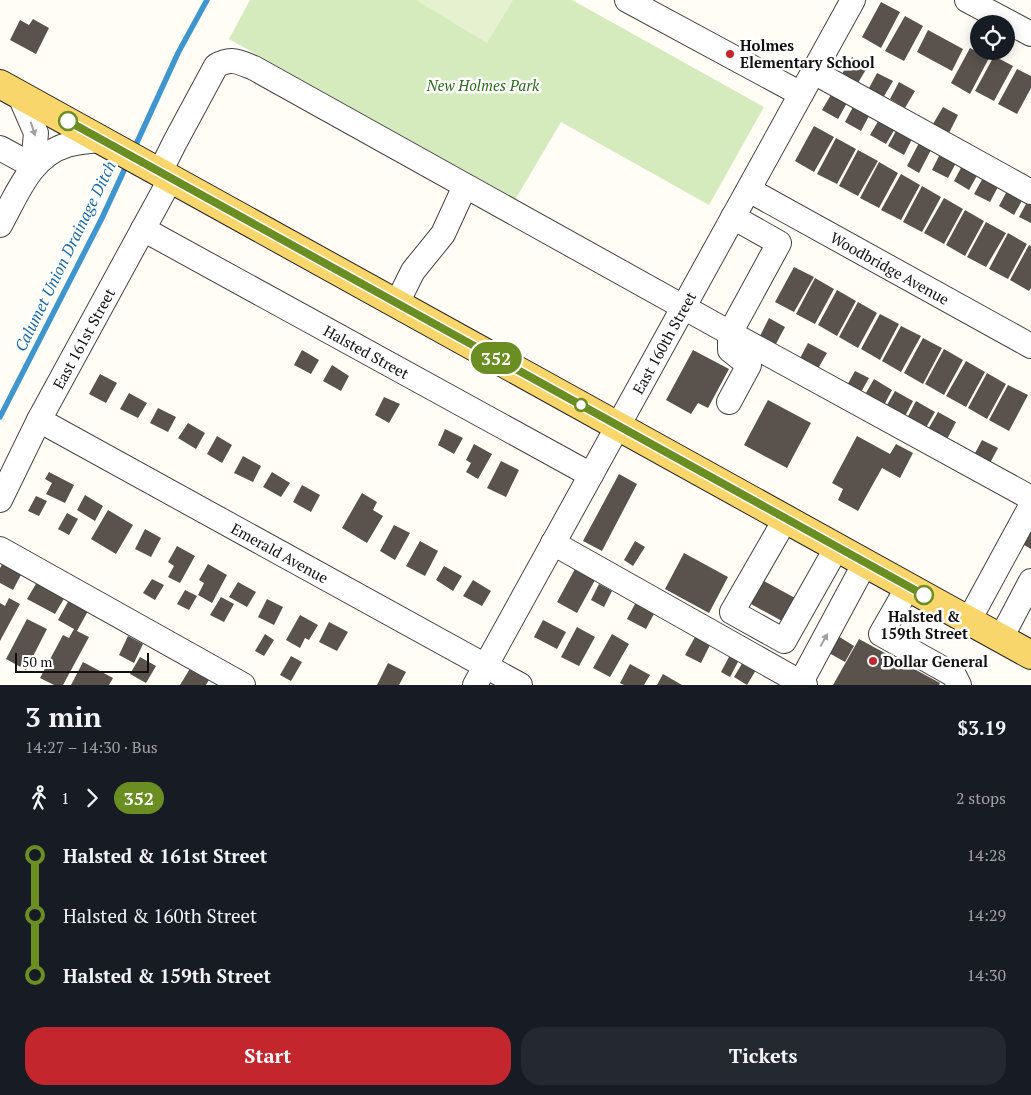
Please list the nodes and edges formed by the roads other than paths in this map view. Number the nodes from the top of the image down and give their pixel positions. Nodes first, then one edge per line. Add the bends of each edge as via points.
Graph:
1 (627, 0) edge
2 (853, 0) edge
3 (967, 0) edge
4 (1031, 34) edge
5 (814, 72) junction
6 (9, 89) edge
7 (801, 94) junction
8 (101, 140) junction
9 (0, 148) edge
10 (33, 166) junction
11 (165, 175) junction
12 (465, 186) junction
13 (749, 190) junction
14 (1031, 192) edge
15 (734, 217) junction
16 (0, 226) edge
17 (143, 229) junction
18 (397, 303) junction
19 (684, 308) junction
20 (730, 333) junction
21 (1031, 346) edge
22 (729, 402) dead end
23 (39, 420) junction
24 (618, 425) junction
25 (591, 475) junction
26 (1031, 498) edge
27 (0, 500) edge
28 (1031, 506) edge
29 (786, 518) junction
30 (553, 543) junction
31 (837, 547) junction
32 (0, 549) edge
33 (865, 562) junction
34 (1008, 569) dead end
35 (1031, 580) edge
36 (908, 586) junction
37 (968, 620) junction
38 (1001, 638) junction
39 (1031, 655) edge
40 (481, 676) edge
41 (803, 684) edge
42 (243, 685) edge
43 (520, 685) edge
44 (959, 685) edge

1 - 7 street
2 - 5 street, East 160th Street
3 - 4 street
5 - 7 street, East 160th Street
5 - 14 street
6 - 8 main road
6 -> 10 street via 36,133
7 - 13 street, East 160th Street
8 - 10 street via 68,144
8 - 11 main road
9 - 10 street
10 - 16 street
11 - 12 street, East 161st Street via 175,142 216,66 232,60 254,68
11 - 17 street, East 161st Street
11 - 18 main road
12 - 18 street via 443,234 413,271
12 - 19 street, East 161st Street
13 - 15 street, East 160th Street
13 - 21 street, Woodbridge Avenue
15 - 19 street, East 160th Street
15 - 20 street via 778,243
17 - 23 street, East 161st Street
17 - 25 street, Halsted Street
18 - 24 main road
19 - 20 street, East 161st Street
19 - 24 street, East 160th Street
20 - 22 street via 730,350 749,365
20 - 26 street, East 161st Street
23 - 27 street, East 161st Street
23 - 40 street, Emerald Avenue
24 - 25 street, East 160th Street
24 - 29 main road
25 - 30 street, East 160th Street
28 - 37 street
29 - 31 main road
29 - 31 street via 732,612 784,641
30 - 40 street, East 160th Street
30 - 41 street
31 - 33 main road
32 - 42 street
33 - 36 main road
41 -> 33 street
34 - 35 street
35 - 38 street
36 - 37 main road
36 - 44 street via 881,634 954,675
37 - 38 main road
38 - 39 main road
40 - 43 street, Emerald Avenue

